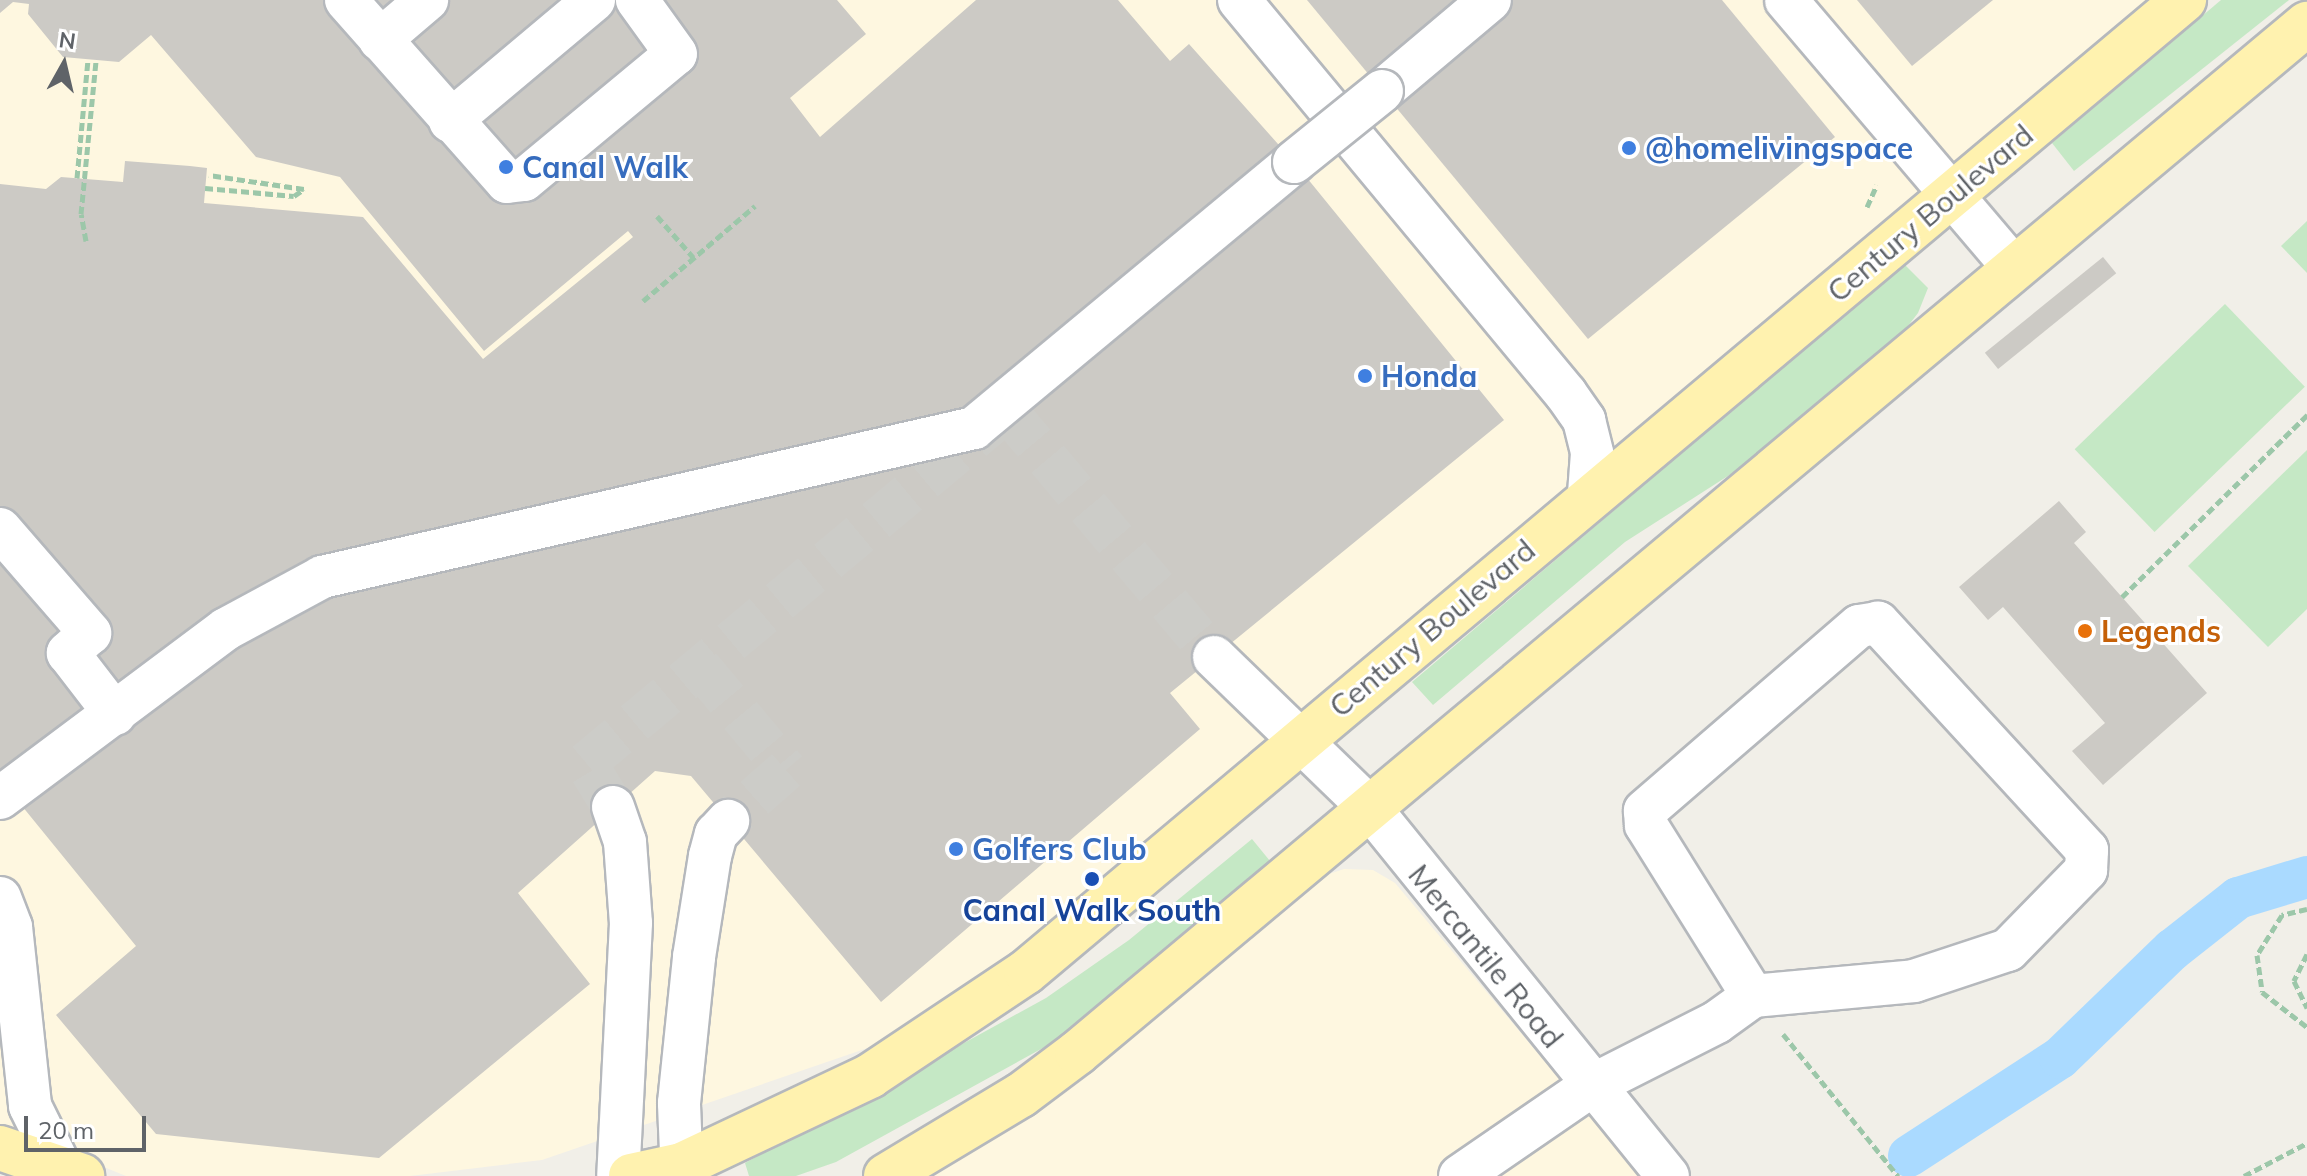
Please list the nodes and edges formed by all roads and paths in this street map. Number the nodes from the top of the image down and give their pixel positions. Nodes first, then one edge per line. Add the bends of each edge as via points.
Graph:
1 (346, 0) edge
2 (427, 0) edge
3 (594, 0) edge
4 (637, 0) edge
5 (1239, 0) edge
6 (1490, 0) edge
7 (1786, 0) edge
8 (2184, 0) edge
9 (2307, 24) edge
10 (380, 40) junction
11 (88, 60) dead end
12 (96, 60) dead end
13 (450, 121) junction
14 (209, 175) dead end
15 (80, 179) junction
16 (205, 188) dead end
17 (1950, 193) junction
18 (755, 206) dead end
19 (657, 216) dead end
20 (86, 241) dead end
21 (693, 258) junction
22 (2013, 267) junction
23 (643, 301) dead end
24 (2307, 415) edge
25 (1589, 494) junction
26 (0, 529) edge
27 (2122, 597) dead end
28 (1214, 657) tunnel mouth
29 (115, 714) junction
30 (1303, 738) junction
31 (6, 794) edge
32 (613, 807) tunnel mouth
33 (1369, 807) junction
34 (728, 821) tunnel mouth
35 (0, 898) edge
36 (2307, 909) edge
37 (630, 951) junction
38 (2307, 954) edge
39 (694, 957) junction
40 (6, 987) edge
41 (1753, 996) junction
42 (2307, 1008) edge
43 (2307, 1027) edge
44 (1591, 1086) junction
45 (2307, 1143) edge
46 (0, 1148) edge
47 (682, 1171) edge
48 (72, 1174) edge
49 (618, 1176) edge
50 (631, 1176) edge
51 (886, 1176) edge
52 (1460, 1176) edge
53 (1668, 1176) edge
54 (1898, 1176) edge
55 (2244, 1176) edge

1 - 10 lane
2 - 10 lane
3 - 13 lane
4 - 13 lane via 676,54 524,180 499,179
5 - 25 lane via 1566,394 1584,420 1592,453
6 - 29 lane, bridge via 974,428 322,577 226,629
7 - 17 lane
8 - 17 main road, Century Boulevard
9 - 22 main road
10 - 13 lane
11 - 15 path
12 - 15 path
14 - 16 path via 304,189 294,196
15 - 20 path
17 - 22 lane
17 - 25 main road, Century Boulevard
18 - 21 path
19 - 21 path
21 - 23 path
22 - 33 main road
24 - 27 path
25 - 30 main road, Century Boulevard
26 - 29 lane via 84,627 68,653
28 - 30 lane, Mercantile Road
29 - 31 lane
30 - 33 lane, Mercantile Road
30 - 47 main road, Century Boulevard via 1026,972 929,1041
32 - 37 lane via 625,842
33 - 44 lane, Mercantile Road
33 - 51 main road via 1077,1053
34 - 39 lane via 716,834 710,856
35 - 40 lane via 11,927
36 - 43 path via 2282,915 2257,955 2262,992
37 - 39 lane
37 - 49 lane
38 - 42 path via 2294,981
39 - 47 lane via 679,1103
40 - 48 lane via 30,1106
41 - 41 lane via 1914,981 2008,950 2086,870 2087,850 1878,623 1859,626 1645,811 1646,825
41 - 44 lane via 1717,1022
41 - 54 path
44 - 52 lane
44 - 53 lane, Mercantile Road
45 - 55 path
46 - 48 main road
47 - 50 main road, Century Boulevard

